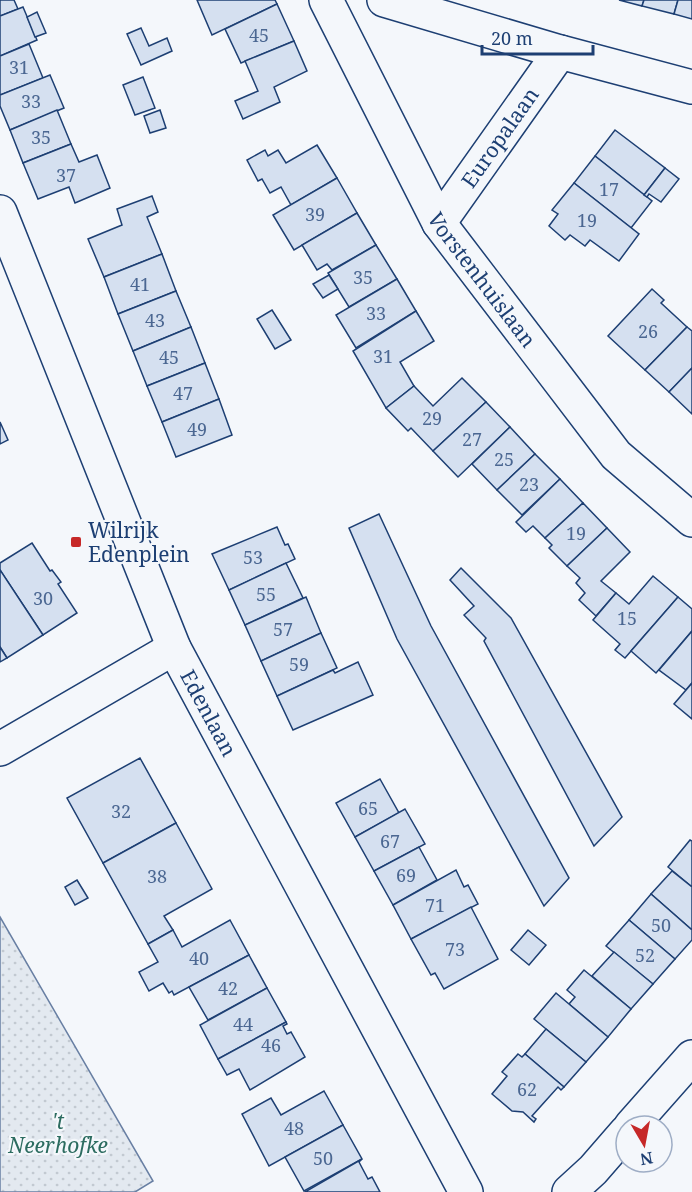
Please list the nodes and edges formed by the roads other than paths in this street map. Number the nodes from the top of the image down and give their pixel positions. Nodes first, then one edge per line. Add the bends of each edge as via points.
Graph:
1 (326, 0) edge
2 (384, 0) edge
3 (560, 52) junction
4 (692, 87) edge
5 (0, 212) edge
6 (439, 223) junction
7 (692, 520) edge
8 (174, 648) junction
9 (0, 749) edge
10 (692, 1057) edge
11 (642, 1114) edge
12 (614, 1146) edge
13 (466, 1192) edge
14 (569, 1192) edge

1 - 6 street, Vorstenhuislaan
2 - 3 street
3 - 4 street
3 - 6 street, Europalaan
5 - 8 street, Edenlaan
6 - 7 street, Vorstenhuislaan via 616,455
8 - 9 street
8 - 13 street, Edenlaan
10 - 11 street
12 - 14 street

